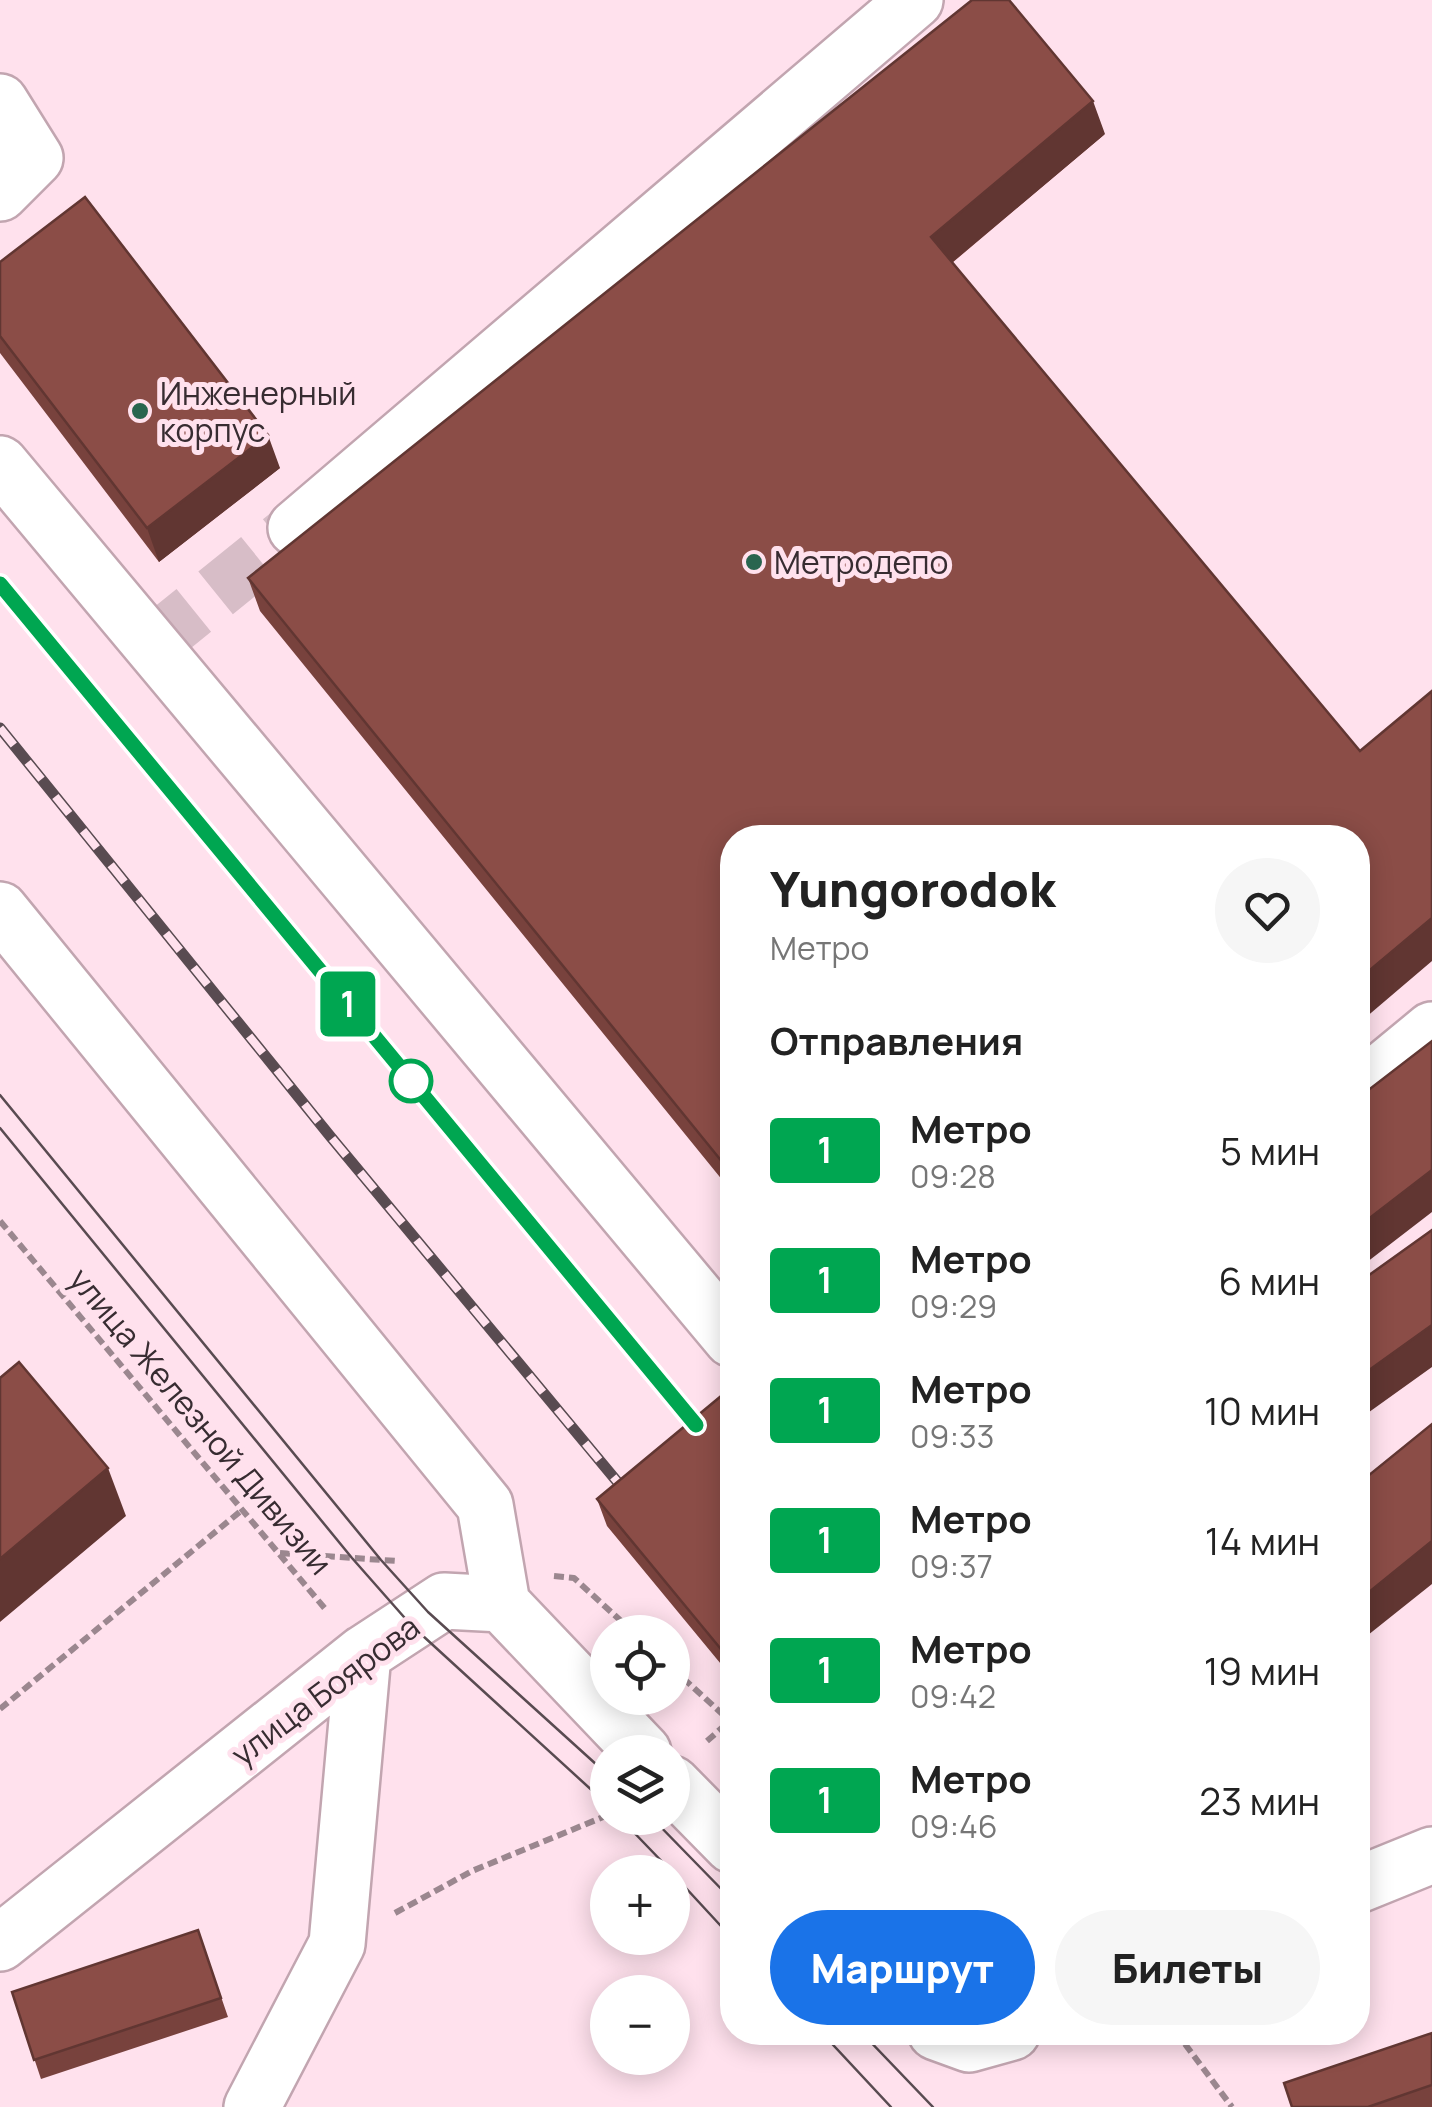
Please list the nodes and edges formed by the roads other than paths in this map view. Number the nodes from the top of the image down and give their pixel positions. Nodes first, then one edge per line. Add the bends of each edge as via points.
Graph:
1 (915, 0) edge
2 (0, 102) edge
3 (0, 193) edge
4 (0, 464) edge
5 (296, 528) tunnel mouth
6 (0, 910) edge
7 (1432, 1030) edge
8 (1370, 1081) edge
9 (720, 1325) edge
10 (502, 1604) junction
11 (363, 1654) junction
12 (627, 1735) edge
13 (690, 1803) edge
14 (720, 1834) edge
15 (1432, 1855) edge
16 (1370, 1881) edge
17 (0, 1943) edge
18 (252, 2107) edge

1 - 5 street
2 - 3 street via 35,158
4 - 9 street
6 - 10 street via 485,1505
7 - 8 street
10 - 11 street, улица Боярова via 444,1601
10 - 12 street
11 - 17 street, улица Боярова
11 - 18 street via 338,1944
13 - 14 street
15 - 16 street

